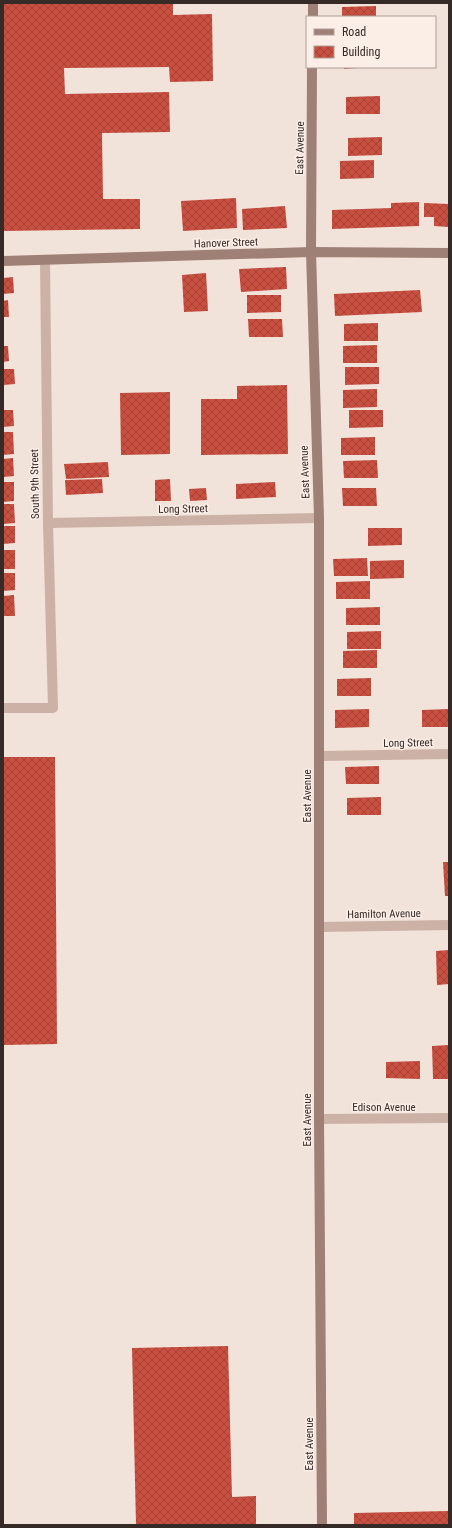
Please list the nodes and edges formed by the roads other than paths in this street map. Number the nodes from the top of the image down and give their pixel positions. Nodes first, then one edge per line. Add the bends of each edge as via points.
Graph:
1 (313, 3) edge
2 (313, 16) edge
3 (312, 68) edge
4 (311, 252) junction
5 (449, 253) edge
6 (45, 260) junction
7 (3, 261) edge
8 (319, 518) junction
9 (48, 523) junction
10 (3, 708) edge
11 (449, 754) edge
12 (319, 756) junction
13 (449, 925) edge
14 (319, 927) junction
15 (449, 1118) edge
16 (319, 1119) junction
17 (322, 1525) edge

1 - 2 street
3 - 4 street, East Avenue
4 - 5 street, Hanover Street
4 - 6 street, Hanover Street
4 - 8 street, East Avenue
6 - 7 street, Hanover Street
6 - 9 street, South 9th Street
8 - 9 street, Long Street
8 - 12 street, East Avenue
9 - 10 street, South 9th Street via 53,708
11 - 12 street, Long Street
12 - 14 street, East Avenue
13 - 14 street, Hamilton Avenue
14 - 16 street, East Avenue
15 - 16 street, Edison Avenue
16 - 17 street, East Avenue

